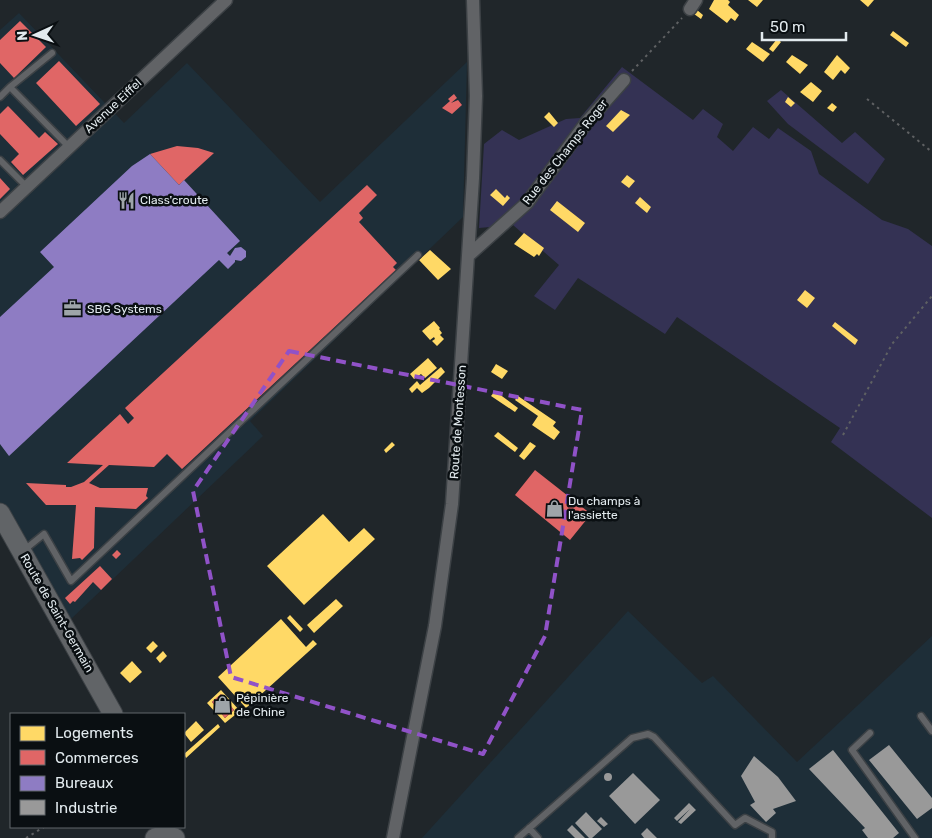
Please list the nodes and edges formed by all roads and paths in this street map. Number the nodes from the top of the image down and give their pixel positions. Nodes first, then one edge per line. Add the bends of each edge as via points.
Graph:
1 (226, 0) edge
2 (474, 0) edge
3 (693, 4) edge
4 (52, 53) dead end
5 (624, 80) joint
6 (10, 87) junction
7 (0, 97) edge
8 (867, 99) dead end
9 (69, 147) junction
10 (932, 152) edge
11 (0, 160) edge
12 (27, 187) junction
13 (0, 212) edge
14 (418, 255) dead end
15 (470, 255) junction
16 (932, 296) edge
17 (843, 435) dead end
18 (0, 513) edge
19 (22, 552) junction
20 (112, 713) edge
21 (921, 716) dead end
22 (932, 731) edge
23 (870, 733) dead end
24 (42, 828) edge
25 (529, 828) junction
26 (26, 838) edge
27 (154, 838) edge
28 (175, 838) edge
29 (393, 838) edge
30 (518, 838) edge
31 (538, 838) edge
32 (772, 838) edge
33 (916, 838) edge

1 - 9 street, Avenue Eiffel
2 - 15 street, Route de Montesson via 476,96
3 - 5 path
4 - 6 lane
5 - 15 street, Rue des Champs Roger via 586,123 527,203
6 - 7 lane
6 - 9 lane
8 - 10 path
9 - 12 street, Avenue Eiffel
11 - 12 lane
12 - 13 street, Avenue Eiffel
14 - 19 lane via 71,581 44,534
15 - 29 street, Route de Montesson via 448,548
16 - 17 path via 892,344
18 - 19 main road, Route de Saint-Germain
19 - 20 main road, Route de Saint-Germain
21 - 22 lane
23 - 33 lane via 852,750
24 - 26 path
25 - 30 lane
25 - 31 lane
25 - 32 lane via 632,738 648,734 735,825 745,818 772,832
27 - 28 main road via 166,835

